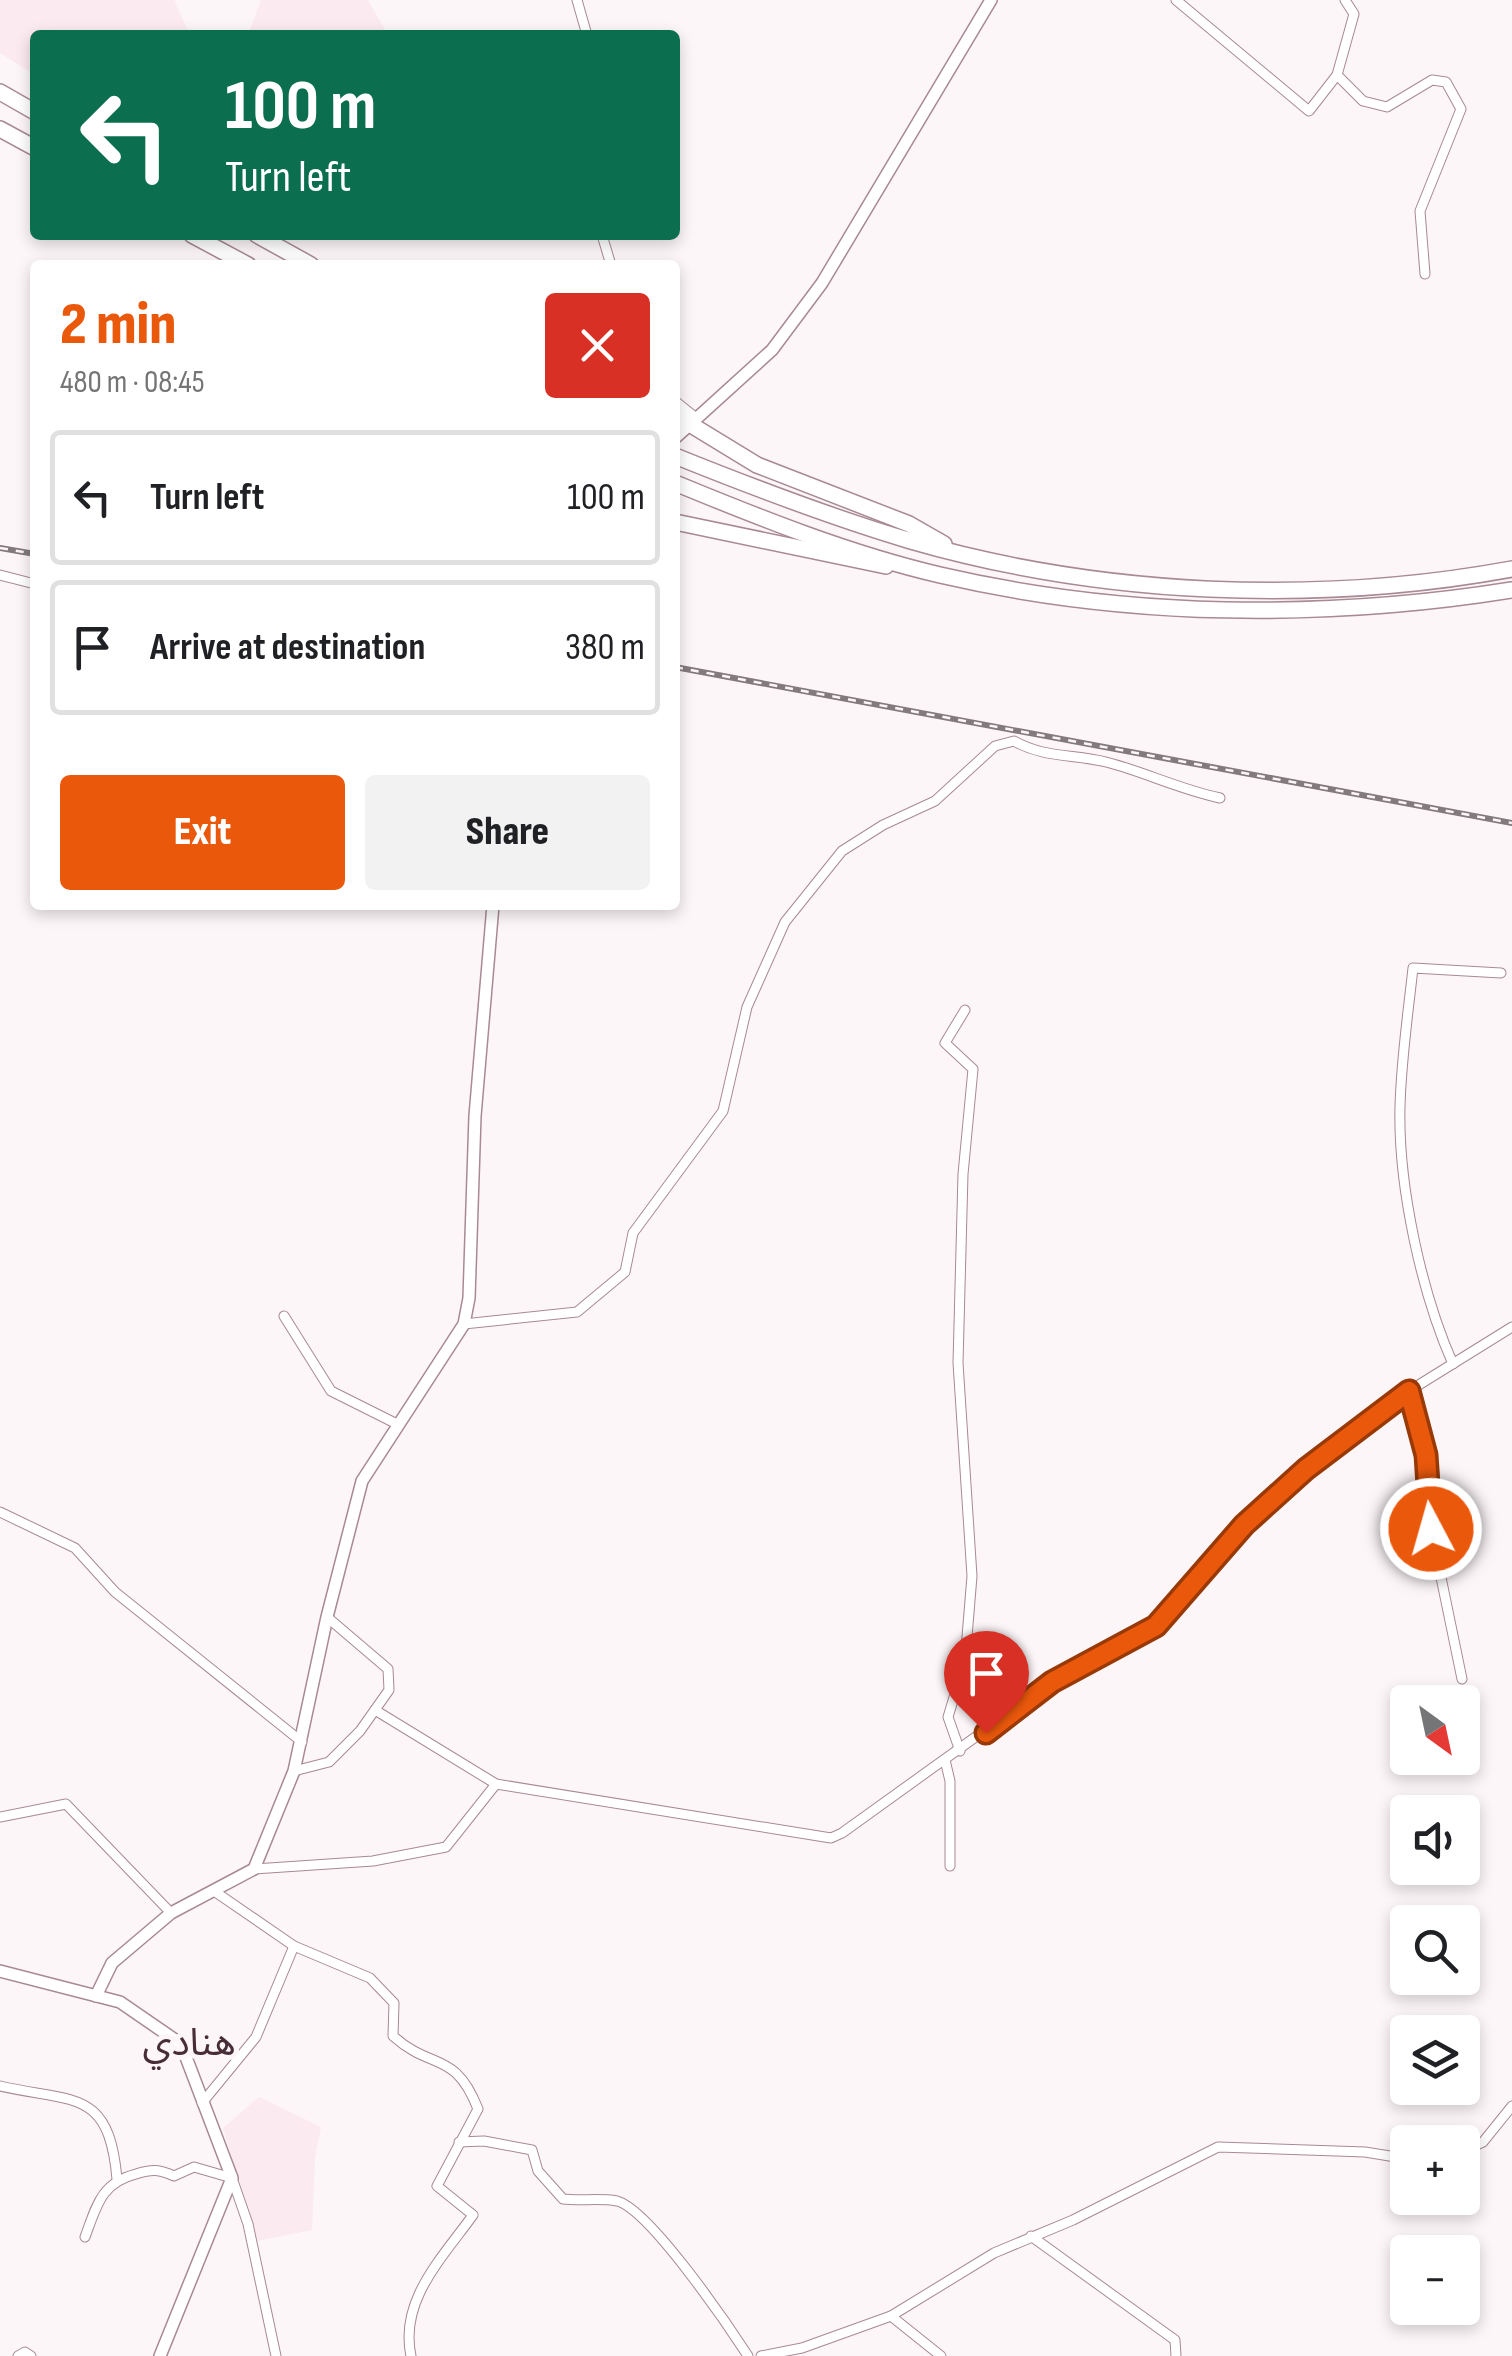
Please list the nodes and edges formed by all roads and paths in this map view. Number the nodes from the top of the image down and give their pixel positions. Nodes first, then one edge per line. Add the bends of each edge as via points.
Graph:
1 (577, 0) edge
2 (991, 0) edge
3 (1176, 0) edge
4 (1345, 0) edge
5 (586, 30) edge
6 (1337, 75) junction
7 (0, 92) edge
8 (30, 109) edge
9 (0, 129) edge
10 (30, 145) edge
11 (201, 240) edge
12 (266, 240) edge
13 (239, 260) edge
14 (302, 260) edge
15 (1425, 274) dead end
16 (687, 418) edge
17 (680, 458) edge
18 (680, 484) edge
19 (680, 523) edge
20 (951, 550) junction
21 (1512, 569) edge
22 (939, 575) junction
23 (0, 576) edge
24 (30, 583) edge
25 (1512, 590) edge
26 (1220, 798) dead end
27 (493, 910) edge
28 (1500, 973) dead end
29 (965, 1010) dead end
30 (284, 1316) dead end
31 (464, 1324) junction
32 (1512, 1326) edge
33 (1454, 1364) junction
34 (1409, 1391) junction
35 (399, 1425) junction
36 (0, 1512) edge
37 (327, 1616) junction
38 (1462, 1680) dead end
39 (375, 1710) junction
40 (302, 1742) junction
41 (960, 1750) junction
42 (945, 1760) junction
43 (294, 1771) junction
44 (496, 1784) junction
45 (0, 1817) edge
46 (950, 1866) dead end
47 (254, 1869) junction
48 (214, 1891) junction
49 (171, 1913) junction
50 (294, 1946) junction
51 (0, 1970) edge
52 (96, 1996) junction
53 (0, 2086) edge
54 (202, 2103) junction
55 (1512, 2106) edge
56 (459, 2142) junction
57 (1480, 2143) edge
58 (1390, 2155) edge
59 (232, 2178) junction
60 (116, 2179) junction
61 (1031, 2236) junction
62 (85, 2237) dead end
63 (891, 2316) junction
64 (802, 2348) junction
65 (18, 2356) edge
66 (31, 2356) edge
67 (160, 2356) edge
68 (276, 2356) edge
69 (411, 2356) edge
70 (748, 2356) edge
71 (761, 2356) edge
72 (812, 2356) edge
73 (941, 2356) edge
74 (1176, 2356) edge

1 - 5 street
2 - 16 street via 822,283 772,350
3 - 6 street via 1310,111
4 - 6 street via 1354,14
6 - 15 street via 1363,101 1386,107 1432,80 1456,93 1461,109 1420,211
7 - 8 highway
9 - 10 highway
11 - 13 highway
12 - 14 highway
16 - 20 highway via 744,458 920,529
17 - 20 highway via 789,501
18 - 22 highway
19 - 22 highway
20 - 21 highway via 1028,568 1250,590 1409,585
22 - 25 highway via 1121,605 1246,609 1425,604
23 - 24 street
26 - 31 street via 1106,762 1036,754 1014,742 995,746 935,801 842,851 785,922 747,1007 724,1111 634,1234 625,1272 577,1312
27 - 31 street
28 - 33 street via 1413,968 1402,1152 1416,1250
29 - 41 street via 946,1043 972,1069 962,1174 958,1367 972,1576 965,1661 948,1717
30 - 35 street via 331,1391
31 - 35 street
32 - 33 street
33 - 34 street
34 - 38 street via 1426,1455 1431,1529
34 - 41 street via 1244,1525 1156,1626 1052,1682
35 - 37 street via 362,1481
36 - 40 street via 76,1548 116,1592
37 - 39 street via 388,1669 389,1690
37 - 40 street
39 - 43 street via 329,1762
39 - 44 street
40 - 43 street
41 - 42 street
42 - 44 street via 831,1838
42 - 46 street
43 - 47 street
44 - 47 street via 446,1847 373,1861
45 - 49 street via 66,1804
47 - 48 street
48 - 49 street
48 - 50 street
49 - 52 street via 112,1963
50 - 54 street via 256,2037
50 - 56 street via 370,1978 394,2003 393,2036 466,2080 478,2109
51 - 52 street
52 - 54 street via 120,2002 181,2044
53 - 60 street via 74,2100 101,2115 114,2142
54 - 59 street
55 - 57 street
56 - 69 street via 437,2186 473,2215 414,2298
56 - 70 street via 532,2150 538,2170 562,2200 620,2202 662,2238
58 - 61 street via 1218,2147
59 - 60 street via 194,2167 174,2176 157,2168
59 - 67 street
59 - 68 street
60 - 62 street via 104,2188
61 - 63 street
61 - 74 street via 1175,2340
63 - 64 street
63 - 73 street
64 - 71 street
64 - 72 street
65 - 66 street

